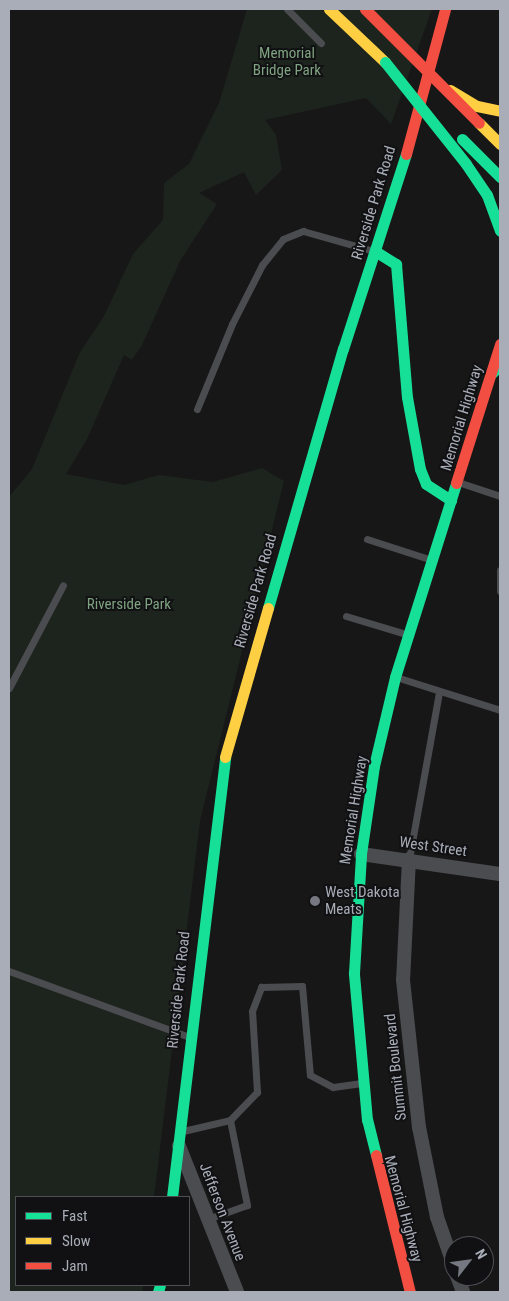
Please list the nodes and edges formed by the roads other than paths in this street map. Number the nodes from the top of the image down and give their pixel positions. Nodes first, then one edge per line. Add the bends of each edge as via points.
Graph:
1 (288, 9) edge
2 (329, 9) edge
3 (365, 9) edge
4 (445, 9) edge
5 (321, 43) dead end
6 (385, 62) junction
7 (440, 84) junction
8 (500, 111) edge
9 (500, 144) edge
10 (500, 177) edge
11 (500, 231) edge
12 (375, 251) junction
13 (500, 344) edge
14 (496, 369) edge
15 (197, 409) dead end
16 (458, 482) junction
17 (500, 496) edge
18 (451, 500) junction
19 (367, 538) dead end
20 (432, 560) junction
21 (500, 570) edge
22 (63, 585) dead end
23 (500, 591) edge
24 (346, 616) dead end
25 (408, 635) junction
26 (395, 677) junction
27 (9, 688) edge
28 (439, 692) junction
29 (500, 710) edge
30 (361, 854) junction
31 (409, 859) junction
32 (500, 874) edge
33 (9, 971) edge
34 (190, 1037) junction
35 (363, 1083) junction
36 (230, 1120) junction
37 (179, 1138) junction
38 (172, 1196) edge
39 (207, 1220) junction
40 (444, 1237) edge
41 (237, 1292) edge
42 (410, 1292) edge

1 - 5 lane
2 - 6 main road
3 - 7 main road, bridge
4 - 12 main road, Riverside Park Road via 402,171
6 - 10 main road, bridge
6 - 11 main road, bridge via 466,164 487,195
7 - 8 main road, bridge via 477,106
7 - 9 main road, bridge
12 - 15 lane via 303,231 284,239 262,264 236,315
12 - 18 main road via 396,264 407,397 420,469 426,484
12 - 34 main road, Riverside Park Road via 220,776
13 - 14 main road, Memorial Highway
14 - 16 main road, Memorial Highway
16 - 17 lane
16 - 18 main road, Memorial Highway
18 - 20 main road, Memorial Highway
19 - 20 lane
20 - 25 main road, Memorial Highway
21 - 23 lane
22 - 27 lane
24 - 25 lane
25 - 26 main road, Memorial Highway
26 - 28 lane
26 - 30 main road, Memorial Highway via 374,766
28 - 29 lane
28 - 31 lane
30 - 31 street, West Street
30 - 35 main road, Memorial Highway via 354,973
31 - 32 street, West Street
31 - 40 street, Summit Boulevard via 404,901 405,1000 419,1127
33 - 34 lane
34 - 37 main road, Riverside Park Road
35 - 36 lane via 333,1088 310,1075 302,986 262,987 252,1012 256,1092
35 - 42 main road, Memorial Highway via 379,1181
36 - 37 lane
36 - 39 lane via 247,1205
37 - 38 main road, Riverside Park Road
37 - 39 street, Jefferson Avenue
39 - 41 street, Jefferson Avenue

